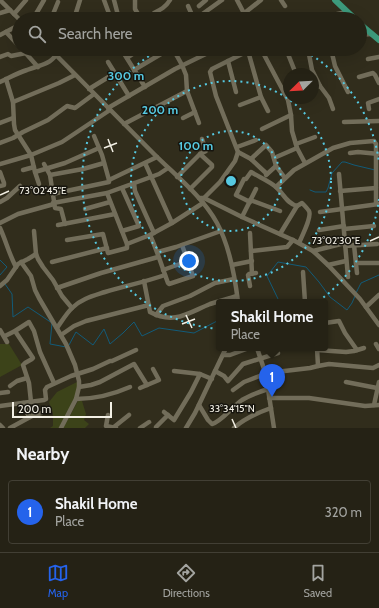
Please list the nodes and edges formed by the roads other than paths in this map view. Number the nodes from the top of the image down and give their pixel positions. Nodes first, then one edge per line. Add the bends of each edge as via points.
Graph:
1 (0, 0) edge
2 (26, 0) edge
3 (44, 0) edge
4 (80, 0) edge
5 (104, 0) edge
6 (114, 0) edge
7 (135, 0) edge
8 (170, 0) edge
9 (206, 0) edge
10 (222, 0) edge
11 (237, 0) edge
12 (261, 0) edge
13 (281, 0) edge
14 (335, 0) edge
15 (58, 2) dead end
16 (188, 6) dead end
17 (199, 6) dead end
18 (285, 6) dead end
19 (12, 12) junction
20 (38, 12) edge
21 (53, 12) edge
22 (76, 12) edge
23 (108, 12) edge
24 (117, 12) edge
25 (136, 12) edge
26 (156, 12) edge
27 (191, 12) edge
28 (206, 12) edge
29 (244, 12) edge
30 (246, 12) edge
31 (348, 12) edge
32 (0, 14) edge
33 (12, 29) edge
34 (367, 30) edge
35 (6, 32) junction
36 (367, 34) edge
37 (371, 34) junction
38 (0, 35) edge
39 (12, 38) edge
40 (379, 40) edge
41 (12, 56) edge
42 (29, 56) edge
43 (55, 56) edge
44 (62, 56) edge
45 (130, 56) edge
46 (158, 56) edge
47 (177, 56) edge
48 (201, 56) edge
49 (238, 56) edge
50 (251, 56) edge
51 (265, 56) edge
52 (289, 56) edge
53 (309, 56) edge
54 (333, 56) edge
55 (0, 57) edge
56 (127, 58) joint
57 (379, 58) edge
58 (368, 59) dead end
59 (228, 61) junction
60 (108, 62) dead end
61 (182, 65) junction
62 (38, 67) junction
63 (294, 68) edge
64 (134, 70) junction
65 (115, 73) junction
66 (75, 75) junction
67 (359, 77) dead end
68 (6, 79) junction
69 (0, 82) edge
70 (379, 83) edge
71 (320, 86) joint
72 (145, 87) junction
73 (283, 87) edge
74 (89, 89) junction
75 (187, 90) junction
76 (236, 92) dead end
77 (348, 92) dead end
78 (94, 94) junction
79 (129, 96) junction
80 (261, 97) junction
81 (379, 99) edge
82 (13, 102) junction
83 (290, 104) edge
84 (240, 105) dead end
85 (109, 109) junction
86 (332, 109) dead end
87 (369, 109) dead end
88 (268, 111) dead end
89 (195, 112) junction
90 (291, 115) junction
91 (13, 118) junction
92 (183, 118) dead end
93 (379, 121) edge
94 (344, 122) dead end
95 (0, 123) edge
96 (199, 123) dead end
97 (124, 124) junction
98 (262, 129) dead end
99 (18, 135) junction
100 (94, 136) dead end
101 (315, 136) dead end
102 (202, 139) dead end
103 (256, 140) dead end
104 (0, 142) edge
105 (296, 146) junction
106 (99, 148) junction
107 (238, 149) junction
108 (350, 152) dead end
109 (200, 154) junction
110 (377, 154) edge
111 (31, 155) junction
112 (157, 157) junction
113 (274, 158) junction
114 (251, 159) junction
115 (104, 163) junction
116 (145, 163) junction
117 (305, 163) junction
118 (0, 164) edge
119 (46, 166) junction
120 (276, 166) junction
121 (168, 168) junction
122 (34, 169) junction
123 (23, 170) dead end
124 (0, 172) edge
125 (267, 174) junction
126 (339, 174) dead end
127 (50, 175) junction
128 (151, 177) junction
129 (177, 177) junction
130 (285, 178) junction
131 (262, 179) junction
132 (109, 180) junction
133 (39, 184) dead end
134 (134, 184) junction
135 (0, 186) edge
136 (20, 186) dead end
137 (276, 187) junction
138 (122, 188) junction
139 (376, 188) junction
140 (190, 189) junction
141 (256, 189) dead end
142 (340, 191) junction
143 (107, 193) junction
144 (52, 194) junction
145 (202, 200) junction
146 (250, 201) junction
147 (0, 202) edge
148 (110, 202) junction
149 (54, 204) junction
150 (377, 204) edge
151 (297, 206) junction
152 (85, 208) dead end
153 (342, 209) junction
154 (280, 211) dead end
155 (320, 212) dead end
156 (115, 214) junction
157 (242, 217) junction
158 (0, 223) edge
159 (172, 223) junction
160 (65, 224) junction
161 (58, 225) dead end
162 (374, 226) dead end
163 (344, 227) junction
164 (318, 230) dead end
165 (1, 231) edge
166 (34, 231) dead end
167 (122, 231) junction
168 (221, 231) junction
169 (250, 233) dead end
170 (152, 234) junction
171 (280, 234) junction
172 (67, 240) dead end
173 (293, 240) junction
174 (298, 242) junction
175 (127, 244) junction
176 (345, 244) junction
177 (377, 244) dead end
178 (182, 245) junction
179 (354, 245) junction
180 (107, 248) junction
181 (251, 251) junction
182 (313, 251) junction
183 (36, 254) junction
184 (158, 254) junction
185 (188, 261) junction
186 (252, 261) junction
187 (346, 261) junction
188 (20, 262) junction
189 (52, 262) dead end
190 (379, 263) edge
191 (356, 264) junction
192 (232, 265) junction
193 (328, 265) junction
194 (16, 267) junction
195 (163, 270) junction
196 (303, 272) dead end
197 (357, 273) dead end
198 (165, 275) junction
199 (348, 277) dead end
200 (234, 279) junction
201 (144, 281) junction
202 (0, 286) edge
203 (250, 286) dead end
204 (57, 288) junction
205 (237, 296) junction
206 (379, 296) edge
207 (227, 299) edge
208 (238, 299) edge
209 (305, 299) edge
210 (216, 302) edge
211 (149, 305) junction
212 (366, 307) junction
213 (72, 308) junction
214 (156, 315) junction
215 (328, 323) edge
216 (379, 325) edge
217 (57, 328) junction
218 (0, 330) edge
219 (15, 331) junction
220 (61, 335) junction
221 (5, 336) junction
222 (7, 342) dead end
223 (376, 344) dead end
224 (364, 348) dead end
225 (379, 349) edge
226 (136, 350) dead end
227 (328, 350) edge
228 (357, 350) junction
229 (225, 351) edge
230 (241, 351) edge
231 (257, 351) edge
232 (317, 351) edge
233 (278, 353) dead end
234 (223, 355) junction
235 (260, 359) junction
236 (379, 365) edge
237 (318, 366) junction
238 (153, 369) dead end
239 (215, 371) junction
240 (174, 372) dead end
241 (265, 373) junction
242 (200, 374) junction
243 (77, 375) junction
244 (27, 378) junction
245 (212, 379) junction
246 (346, 382) dead end
247 (379, 382) edge
248 (54, 383) junction
249 (147, 385) junction
250 (10, 386) dead end
251 (79, 387) junction
252 (130, 387) dead end
253 (140, 388) dead end
254 (377, 388) junction
255 (268, 389) junction
256 (233, 390) dead end
257 (8, 392) dead end
258 (0, 393) edge
259 (270, 398) junction
260 (76, 399) junction
261 (30, 402) junction
262 (23, 403) junction
263 (199, 405) junction
264 (377, 405) edge
265 (0, 406) edge
266 (271, 408) junction
267 (41, 412) dead end
268 (108, 415) dead end
269 (130, 415) dead end
270 (30, 417) junction
271 (149, 422) dead end
272 (0, 425) edge
273 (3, 428) edge
274 (10, 428) edge
275 (62, 428) edge
276 (115, 428) edge
277 (140, 428) edge
278 (156, 428) edge
279 (186, 428) edge
280 (234, 428) edge
281 (274, 428) edge

1 - 19 street
2 - 19 street
3 - 20 street
4 - 22 street
5 - 23 street
6 - 24 street
7 - 25 street
8 - 26 street
9 - 17 street
10 - 28 street
11 - 29 street
12 - 30 street
13 - 18 street
14 - 31 main road
15 - 21 street
16 - 27 street
19 - 32 street
33 - 35 street
34 - 37 main road
35 - 38 street
35 - 39 street
36 - 37 street
37 - 40 main road
41 - 55 street via 7,54
42 - 62 street
43 - 62 street
44 - 66 street
45 - 56 street
46 - 64 street
47 - 61 street
48 - 61 street
49 - 59 street
50 - 80 street
51 - 73 street
52 - 63 street
53 - 71 street via 312,70
54 - 77 street
56 - 64 street
57 - 58 street
59 - 76 street
59 - 107 street via 212,68 210,72 216,96
60 - 65 street
61 - 72 street
61 - 75 street
62 - 68 street
64 - 72 street
65 - 74 street
65 - 79 street
66 - 74 street
66 - 82 street
67 - 70 street via 373,73 376,74
68 - 69 street
68 - 82 street
71 - 86 street via 329,98
72 - 79 street
74 - 78 street
75 - 89 street
75 - 97 street
78 - 85 street
78 - 99 street via 75,108 68,106 48,120
79 - 85 street
80 - 84 street
80 - 88 street
81 - 87 street via 369,102
82 - 91 street
83 - 90 street
85 - 97 street
85 - 111 street via 62,142
89 - 92 street
89 - 96 street
90 - 98 street
90 - 105 street
91 - 95 street
91 - 99 street
93 - 94 street
97 - 112 street
99 - 104 street
99 - 111 street
100 - 106 street
101 - 105 street
102 - 109 street via 206,151
103 - 107 street
105 - 113 street
105 - 117 street
106 - 115 street
106 - 119 street via 66,163
107 - 114 street
107 - 145 street via 235,161 220,182
108 - 110 street
109 - 129 street
109 - 140 street via 212,167
110 - 117 street via 374,141 350,143 333,148
110 - 139 street
111 - 118 street
111 - 122 street
112 - 116 street
112 - 121 street
113 - 114 street via 266,145
113 - 120 street
114 - 125 street
115 - 127 street
115 - 132 street
116 - 128 street
116 - 132 street
117 - 130 street
119 - 122 street
119 - 127 street
120 - 125 street
120 - 130 street
121 - 128 street
121 - 129 street
122 - 123 street
122 - 133 street
124 - 135 street via 4,185
125 - 131 street
126 - 142 street
127 - 144 street
128 - 134 street
128 - 159 street
129 - 140 street
130 - 137 street
131 - 137 street
131 - 146 street via 251,172 244,179 236,194
132 - 144 street
134 - 138 street
134 - 170 street
136 - 147 street
137 - 151 street via 288,202
138 - 143 street
138 - 167 street via 139,225
139 - 142 street
139 - 150 street
140 - 145 street
141 - 146 street
142 - 153 street
143 - 148 street
143 - 149 street
144 - 149 street
145 - 157 street
145 - 159 street
145 - 168 street
146 - 154 street
146 - 157 street
148 - 152 street
148 - 156 street
149 - 158 street via 18,214
149 - 160 street via 55,208 61,209
150 - 153 street
151 - 171 street
151 - 174 street via 302,203 309,214 306,228
153 - 155 street
153 - 163 street
156 - 160 street
156 - 167 street
157 - 171 street
159 - 170 street
160 - 161 street
162 - 163 street
163 - 164 street
163 - 176 street
165 - 194 street
166 - 183 street
167 - 175 street
168 - 178 street
168 - 192 street
169 - 181 street
170 - 175 street
170 - 184 street
171 - 173 street
172 - 180 street via 103,234
173 - 174 street
173 - 181 street via 286,248
174 - 182 street
175 - 180 street via 127,248 108,253
176 - 179 street
176 - 182 street
176 - 187 street
177 - 179 street
178 - 184 street
178 - 185 street
179 - 191 street
180 - 189 street
181 - 186 street
182 - 193 street
183 - 188 street
183 - 204 street
184 - 195 street
184 - 204 street
185 - 195 street
185 - 198 street via 193,276 169,284
186 - 192 street
186 - 203 street via 254,274 248,275
187 - 193 street
187 - 199 street
188 - 194 street
188 - 217 street via 31,276 39,298
190 - 191 street
191 - 197 street
192 - 200 street
193 - 212 street
194 - 202 street
195 - 198 street
196 - 209 street
198 - 201 street
200 - 205 street
200 - 214 street via 215,283 163,306
201 - 211 street
201 - 213 street via 90,297
204 - 213 street
205 - 207 street
205 - 208 street
206 - 212 street
210 - 214 street via 182,317
211 - 214 street via 150,312
211 - 220 street via 86,321
212 - 216 street
213 - 217 street
215 - 228 street via 339,321
217 - 220 street
218 - 221 street
219 - 221 street
219 - 244 street via 33,358 24,364
219 - 248 street via 29,322
220 - 243 street
221 - 222 street
223 - 225 street
224 - 228 street
226 - 243 street
227 - 228 street
229 - 234 street
230 - 234 street
231 - 235 street
232 - 237 street
233 - 235 street
234 - 239 street
235 - 239 street via 241,365 229,381
235 - 241 street
236 - 237 street via 372,368 328,364
237 - 241 street
238 - 249 street via 159,380
239 - 245 street
240 - 242 street
241 - 255 street
241 - 256 street
242 - 245 street
242 - 278 street via 175,419 166,414
243 - 248 street
243 - 251 street
244 - 250 street
244 - 261 street
245 - 263 street
246 - 254 street
247 - 254 street
248 - 261 street via 45,390 46,399
249 - 251 street via 134,364 100,382
249 - 253 street
251 - 260 street
252 - 260 street
254 - 264 street
255 - 259 street
255 - 263 street via 243,399 219,421 212,424
257 - 258 street
259 - 264 street via 308,398 365,406
259 - 266 street
260 - 275 street
261 - 262 street
262 - 265 street
262 - 270 street
263 - 279 street
266 - 280 street via 249,416
266 - 281 street
267 - 270 street
268 - 276 street via 106,426
269 - 276 street
270 - 274 street
271 - 277 street
272 - 273 street

